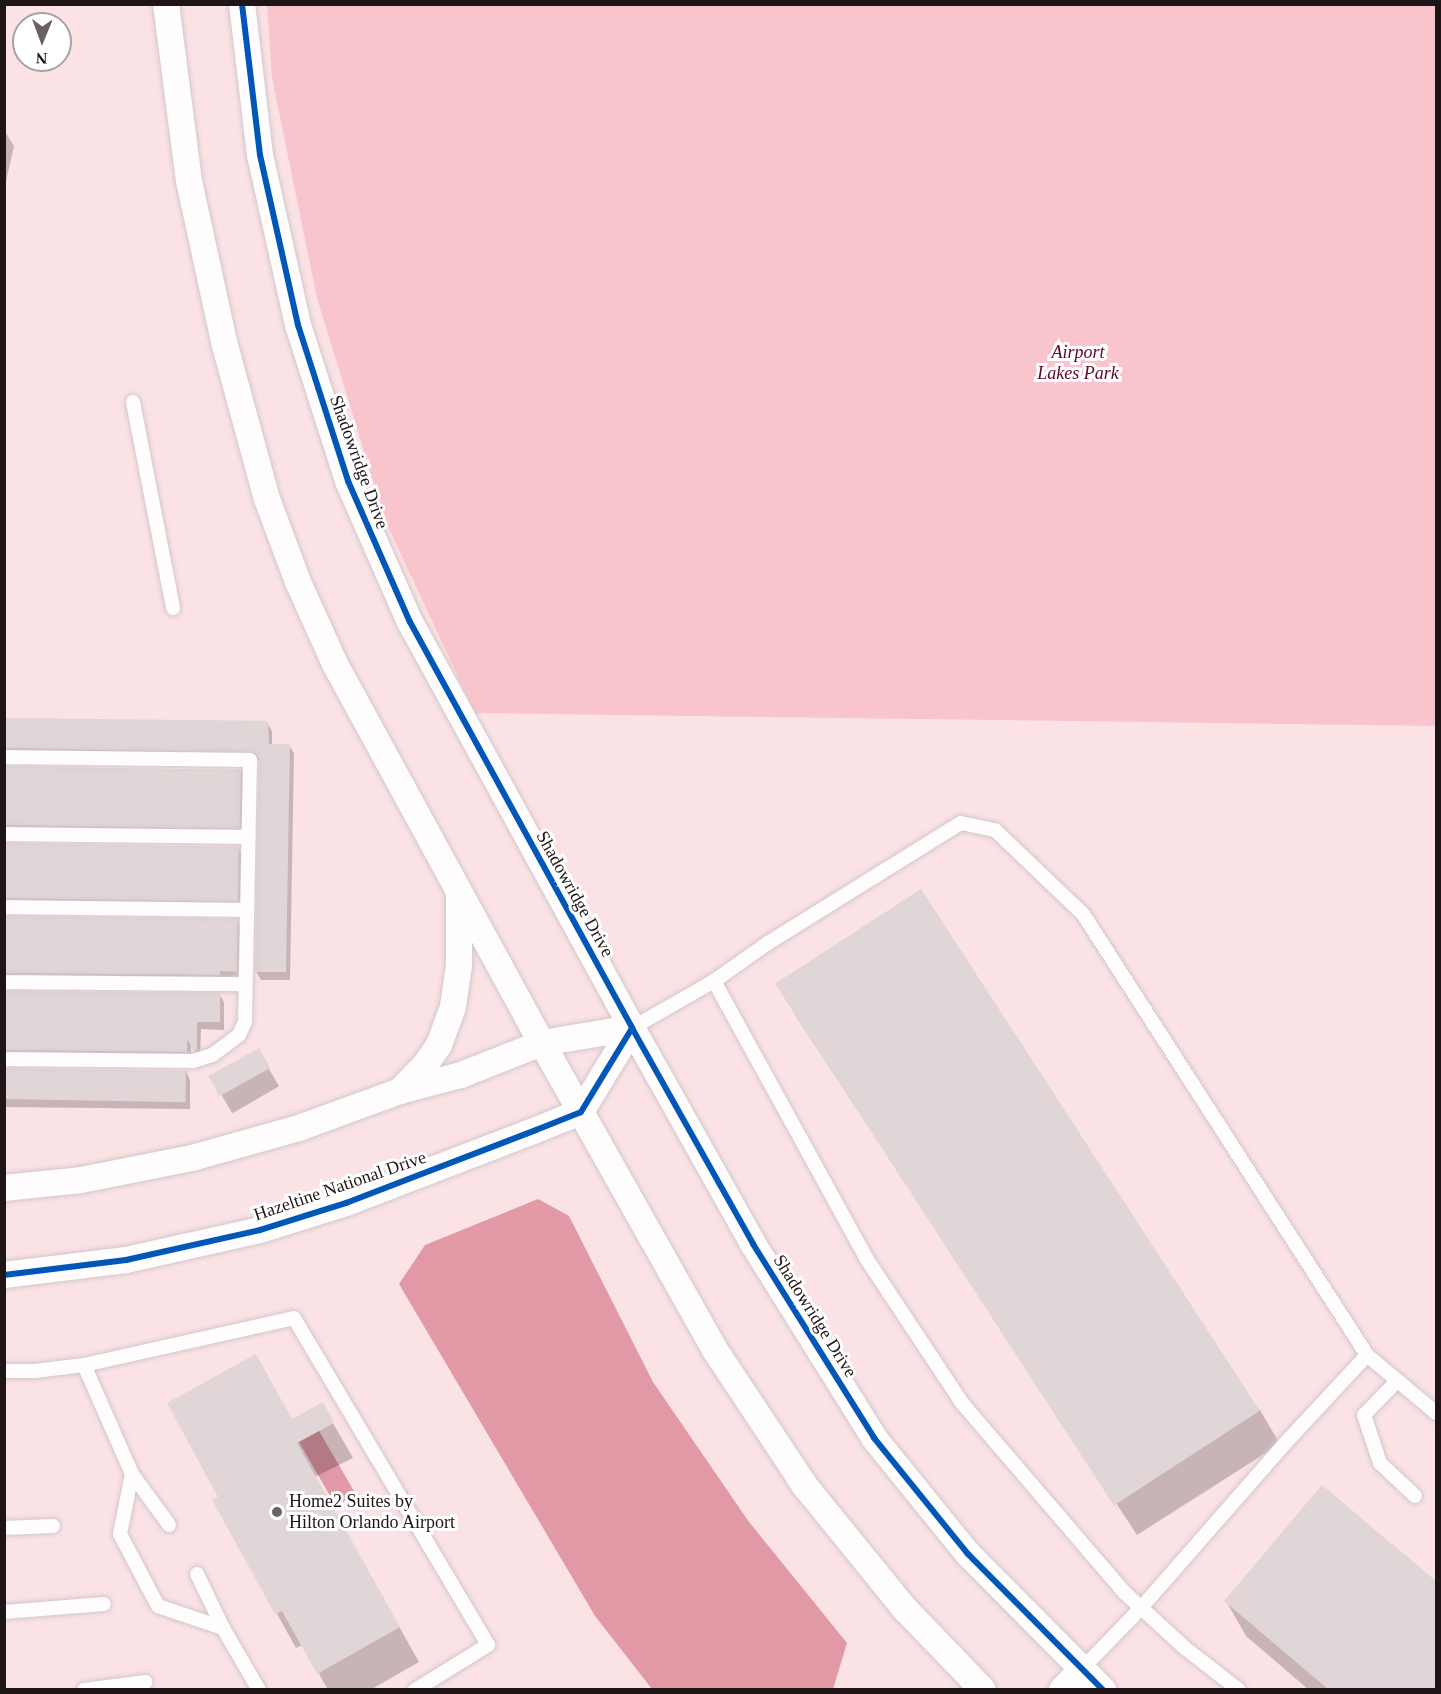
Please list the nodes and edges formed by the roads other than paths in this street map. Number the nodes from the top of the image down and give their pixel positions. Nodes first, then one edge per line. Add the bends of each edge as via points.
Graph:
1 (166, 4) edge
2 (242, 4) edge
3 (133, 402) dead end
4 (173, 608) dead end
5 (4, 756) edge
6 (4, 834) edge
7 (248, 837) junction
8 (459, 892) junction
9 (4, 907) edge
10 (247, 910) junction
11 (714, 981) junction
12 (4, 982) edge
13 (245, 984) junction
14 (632, 1028) junction
15 (542, 1043) junction
16 (4, 1059) edge
17 (400, 1091) junction
18 (581, 1112) junction
19 (4, 1188) edge
20 (4, 1275) edge
21 (1367, 1355) junction
22 (84, 1365) junction
23 (4, 1371) edge
24 (1397, 1381) junction
25 (1437, 1413) edge
26 (132, 1474) junction
27 (1415, 1496) dead end
28 (170, 1525) dead end
29 (53, 1526) dead end
30 (4, 1528) edge
31 (197, 1574) dead end
32 (104, 1604) dead end
33 (1142, 1608) junction
34 (4, 1612) edge
35 (223, 1628) junction
36 (1081, 1670) junction
37 (145, 1682) dead end
38 (84, 1689) edge
39 (259, 1689) edge
40 (415, 1689) edge
41 (983, 1689) edge
42 (1062, 1689) edge
43 (1103, 1689) edge
44 (1239, 1689) edge

1 - 8 street via 198,233 267,499 335,664
2 - 14 street, Shadowridge Drive via 253,110 272,216 297,325 348,481 415,632
3 - 4 lane
5 - 7 lane via 250,760
6 - 7 lane
7 - 10 lane
8 - 15 street
8 - 17 street via 459,965 453,1007 439,1046
9 - 10 lane
10 - 13 lane
11 - 14 lane
11 - 21 lane via 768,943 961,824 995,830 1083,914
11 - 33 lane via 866,1258 962,1403 1094,1559
12 - 13 lane
13 - 16 lane via 245,1022 239,1035 212,1055 193,1061
14 - 15 street
14 - 18 street
14 - 36 street, Shadowridge Drive via 790,1307 874,1438 968,1554
15 - 17 street via 461,1075
15 - 18 street
17 - 19 street via 299,1128 192,1158 91,1178
18 - 20 street, Hazeltine National Drive via 397,1185 279,1225 126,1260
18 - 41 street via 714,1350 806,1486 905,1609
21 - 24 lane
21 - 33 lane
22 - 23 lane
22 - 26 lane
22 - 40 lane via 294,1318 488,1645
24 - 25 lane
24 - 27 lane via 1364,1415 1380,1463
26 - 28 lane
26 - 35 lane via 120,1533 158,1606
29 - 30 lane
31 - 35 lane
32 - 34 lane
33 - 36 lane
33 - 44 lane via 1185,1648
35 - 39 lane
36 - 42 street
36 - 43 street, Shadowridge Drive
37 - 38 lane

